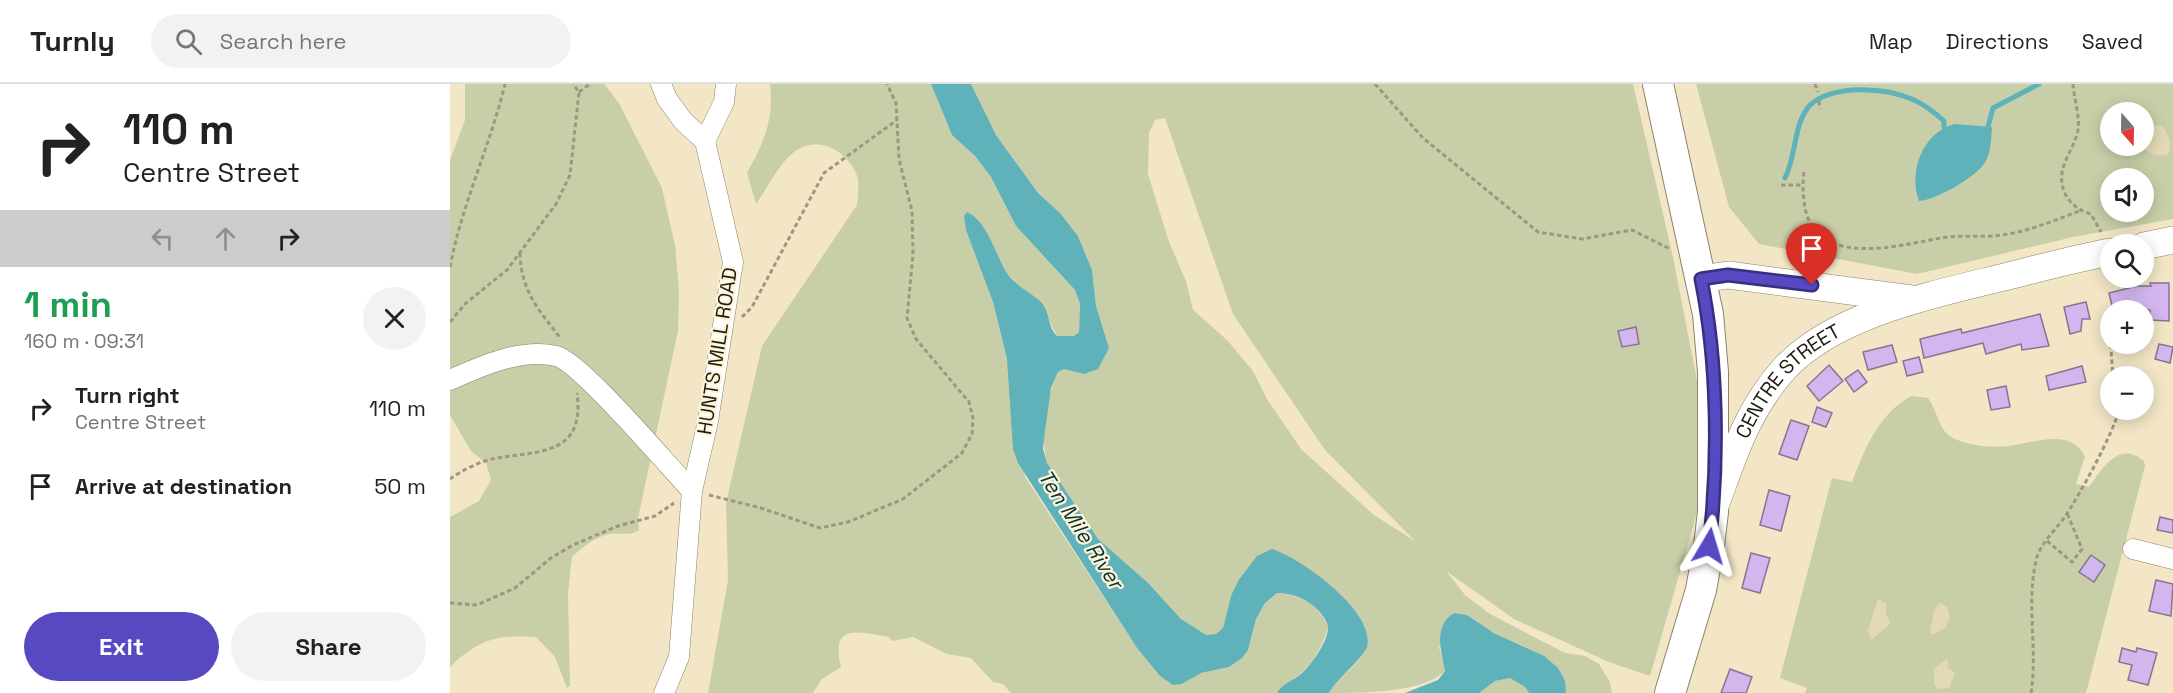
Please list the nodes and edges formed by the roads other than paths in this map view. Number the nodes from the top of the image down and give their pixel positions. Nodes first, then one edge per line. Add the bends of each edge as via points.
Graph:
1 (661, 84) edge
2 (726, 84) edge
3 (1658, 84) edge
4 (705, 141) junction
5 (2173, 240) edge
6 (2154, 244) edge
7 (2100, 246) edge
8 (1700, 271) junction
9 (1914, 299) junction
10 (450, 380) edge
11 (692, 491) junction
12 (1713, 512) junction
13 (2133, 549) dead end
14 (2173, 559) edge
15 (664, 693) edge
16 (1670, 693) edge

1 - 4 street via 673,107
2 - 4 street via 724,102
3 - 8 main road
4 - 11 street, HUNTS MILL ROAD via 733,262
5 - 6 main road
7 - 9 main road, CENTRE STREET
8 - 9 main road, CENTRE STREET
8 - 12 main road via 1712,347
9 - 12 main road, CENTRE STREET via 1852,324 1813,345 1785,368 1747,421
10 - 11 street via 518,355 559,356 612,403
11 - 15 street, HUNTS MILL ROAD via 679,657
12 - 16 main road via 1701,590
13 - 14 street

